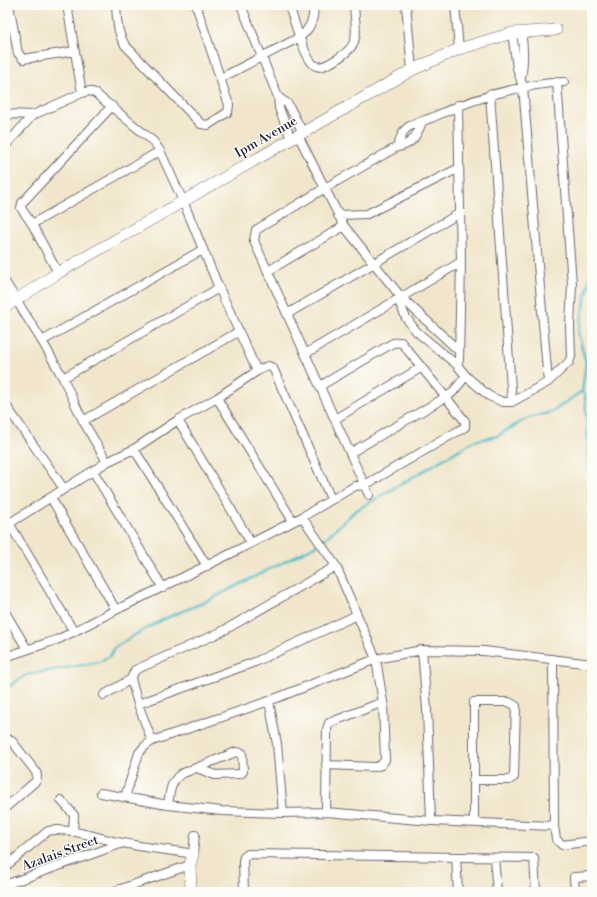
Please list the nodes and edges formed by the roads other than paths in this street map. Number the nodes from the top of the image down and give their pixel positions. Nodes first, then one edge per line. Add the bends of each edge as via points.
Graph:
1 (9, 5) edge
2 (67, 5) edge
3 (116, 5) edge
4 (196, 5) edge
5 (241, 5) edge
6 (289, 5) edge
7 (313, 5) edge
8 (354, 5) edge
9 (406, 5) edge
10 (455, 5) edge
11 (556, 30) dead end
12 (516, 33) junction
13 (300, 37) junction
14 (459, 50) junction
15 (75, 52) junction
16 (261, 57) junction
17 (412, 70) junction
18 (221, 78) junction
19 (522, 83) junction
20 (82, 93) junction
21 (490, 94) junction
22 (278, 97) junction
23 (458, 105) junction
24 (112, 106) junction
25 (5, 114) edge
26 (33, 115) junction
27 (422, 122) junction
28 (297, 136) junction
29 (5, 146) edge
30 (397, 147) junction
31 (160, 151) junction
32 (459, 168) junction
33 (324, 188) junction
34 (183, 202) junction
35 (460, 213) junction
36 (338, 215) junction
37 (32, 224) junction
38 (344, 226) junction
39 (202, 250) junction
40 (461, 262) junction
41 (375, 263) junction
42 (268, 271) junction
43 (58, 272) junction
44 (5, 282) edge
45 (219, 288) junction
46 (400, 298) junction
47 (16, 300) junction
48 (5, 307) edge
49 (287, 314) junction
50 (238, 332) junction
51 (42, 342) junction
52 (459, 351) junction
53 (305, 354) junction
54 (457, 365) junction
55 (422, 367) junction
56 (257, 371) junction
57 (466, 376) junction
58 (63, 378) junction
59 (548, 382) junction
60 (320, 386) junction
61 (446, 397) junction
62 (217, 398) junction
63 (512, 402) junction
64 (5, 404) edge
65 (335, 419) junction
66 (178, 420) junction
67 (82, 421) junction
68 (134, 449) junction
69 (350, 453) junction
70 (107, 462) junction
71 (93, 471) junction
72 (365, 485) junction
73 (64, 489) junction
74 (369, 495) dead end
75 (51, 498) junction
76 (331, 499) junction
77 (302, 517) junction
78 (293, 521) junction
79 (7, 525) edge
80 (251, 543) junction
81 (207, 566) junction
82 (336, 566) junction
83 (163, 588) junction
84 (116, 610) junction
85 (5, 612) edge
86 (357, 615) junction
87 (74, 632) junction
88 (27, 649) junction
89 (422, 650) junction
90 (5, 657) edge
91 (376, 659) junction
92 (553, 659) junction
93 (592, 664) edge
94 (131, 679) junction
95 (104, 695) dead end
96 (269, 701) junction
97 (383, 702) junction
98 (138, 704) junction
99 (5, 739) edge
100 (152, 741) junction
101 (326, 765) junction
102 (197, 768) junction
103 (473, 780) junction
104 (101, 793) dead end
105 (125, 796) junction
106 (61, 800) dead end
107 (168, 805) junction
108 (5, 808) edge
109 (326, 812) junction
110 (283, 813) junction
111 (431, 821) junction
112 (474, 822) junction
113 (554, 826) junction
114 (73, 832) junction
115 (195, 835) dead end
116 (592, 841) edge
117 (123, 843) junction
118 (193, 854) junction
119 (456, 857) junction
120 (494, 858) junction
121 (190, 865) junction
122 (5, 867) edge
123 (592, 876) edge
124 (5, 885) edge
125 (112, 892) edge
126 (191, 892) edge
127 (244, 892) edge
128 (458, 892) edge
129 (497, 892) edge
130 (536, 892) edge
131 (575, 892) edge

1 - 15 street via 18,53 23,59
2 - 15 street
3 - 18 street via 118,30 125,45 201,124 208,125 228,112 229,105
4 - 18 street
5 - 16 street
6 - 13 street
7 - 13 street via 310,27
8 - 13 street via 356,39 350,50 335,60 320,67 311,63
9 - 17 street
10 - 14 street
11 - 12 street, Ipm Avenue
12 - 14 street, Ipm Avenue
12 - 19 street via 524,50
13 - 16 street
14 - 17 street, Ipm Avenue
15 - 20 street
16 - 18 street
16 - 22 street
17 - 28 street, Ipm Avenue
19 - 21 street
19 - 59 street
19 - 59 street via 560,82 572,284 571,356 569,362
20 - 24 street via 94,93
20 - 26 street
21 - 23 street
21 - 63 street
22 - 28 street via 279,108
22 - 28 street via 288,104
23 - 27 street
23 - 32 street
24 - 31 street via 154,142
24 - 37 street via 22,203 21,208
25 - 26 street
26 - 29 street
27 - 30 street via 408,127
27 - 30 street via 412,142
28 - 33 street
28 - 34 street, Ipm Avenue
30 - 33 street
31 - 34 street
31 - 37 street
32 - 35 street
32 - 36 street via 367,214
33 - 36 street
33 - 42 street via 256,230 254,241
34 - 39 street
34 - 43 street, Ipm Avenue
35 - 40 street
35 - 41 street
36 - 38 street
37 - 43 street
38 - 41 street
38 - 42 street
39 - 45 street
39 - 51 street
40 - 46 street
40 - 52 street
41 - 46 street
41 - 49 street
42 - 49 street
43 - 47 street, Ipm Avenue
44 - 47 street
45 - 50 street
45 - 58 street
46 - 52 street
46 - 53 street
46 - 54 street via 406,318 417,332
47 - 48 street, Ipm Avenue
47 - 51 street
49 - 53 street
50 - 56 street
50 - 67 street
51 - 58 street
52 - 54 street
53 - 60 street
54 - 57 street
55 - 60 street via 401,342 393,343
55 - 61 street
55 - 65 street
56 - 62 street
56 - 76 street via 268,366 274,368
57 - 61 street
57 - 63 street via 495,400
58 - 67 street
59 - 63 street
60 - 65 street
61 - 69 street
61 - 72 street via 465,421 465,427
62 - 66 street
62 - 78 street
64 - 73 street
65 - 69 street
66 - 68 street
66 - 80 street
67 - 70 street
68 - 70 street
68 - 81 street
69 - 72 street
70 - 71 street
71 - 73 street
71 - 83 street
72 - 74 street
72 - 76 street via 355,486
73 - 75 street
75 - 79 street
75 - 84 street
76 - 77 street
77 - 78 street
77 - 82 street
78 - 80 street
79 - 87 street
80 - 81 street
81 - 83 street
82 - 86 street
82 - 94 street via 221,632 136,670
83 - 84 street
84 - 87 street
85 - 88 street
86 - 91 street
86 - 98 street via 255,662
87 - 88 street
88 - 90 street
89 - 91 street
89 - 92 street via 484,651
89 - 111 street
91 - 96 street
91 - 97 street
92 - 93 street
92 - 113 street
94 - 95 street
94 - 98 street
96 - 100 street
96 - 110 street via 277,744
97 - 101 street via 329,723
97 - 101 street via 384,760 381,764 375,767
98 - 100 street
99 - 108 street via 11,740 37,776 36,781
100 - 105 street via 139,752
101 - 109 street
102 - 102 street via 215,775 239,774 243,771 242,753 236,752
102 - 107 street via 176,777 171,785
103 - 103 street via 474,702 509,702 516,706 514,777 509,780
103 - 112 street
104 - 105 street
105 - 107 street
106 - 114 street via 74,815
107 - 110 street via 222,811
109 - 110 street
109 - 111 street
111 - 112 street
112 - 113 street
113 - 116 street via 556,839 562,844
114 - 117 street
114 - 122 street via 54,829 48,831
115 - 118 street
117 - 118 street
117 - 124 street, Azalais Street
118 - 121 street
119 - 120 street
119 - 127 street via 248,854 243,861
119 - 128 street
120 - 129 street
120 - 130 street via 534,858
121 - 125 street
121 - 126 street
123 - 131 street via 574,877

